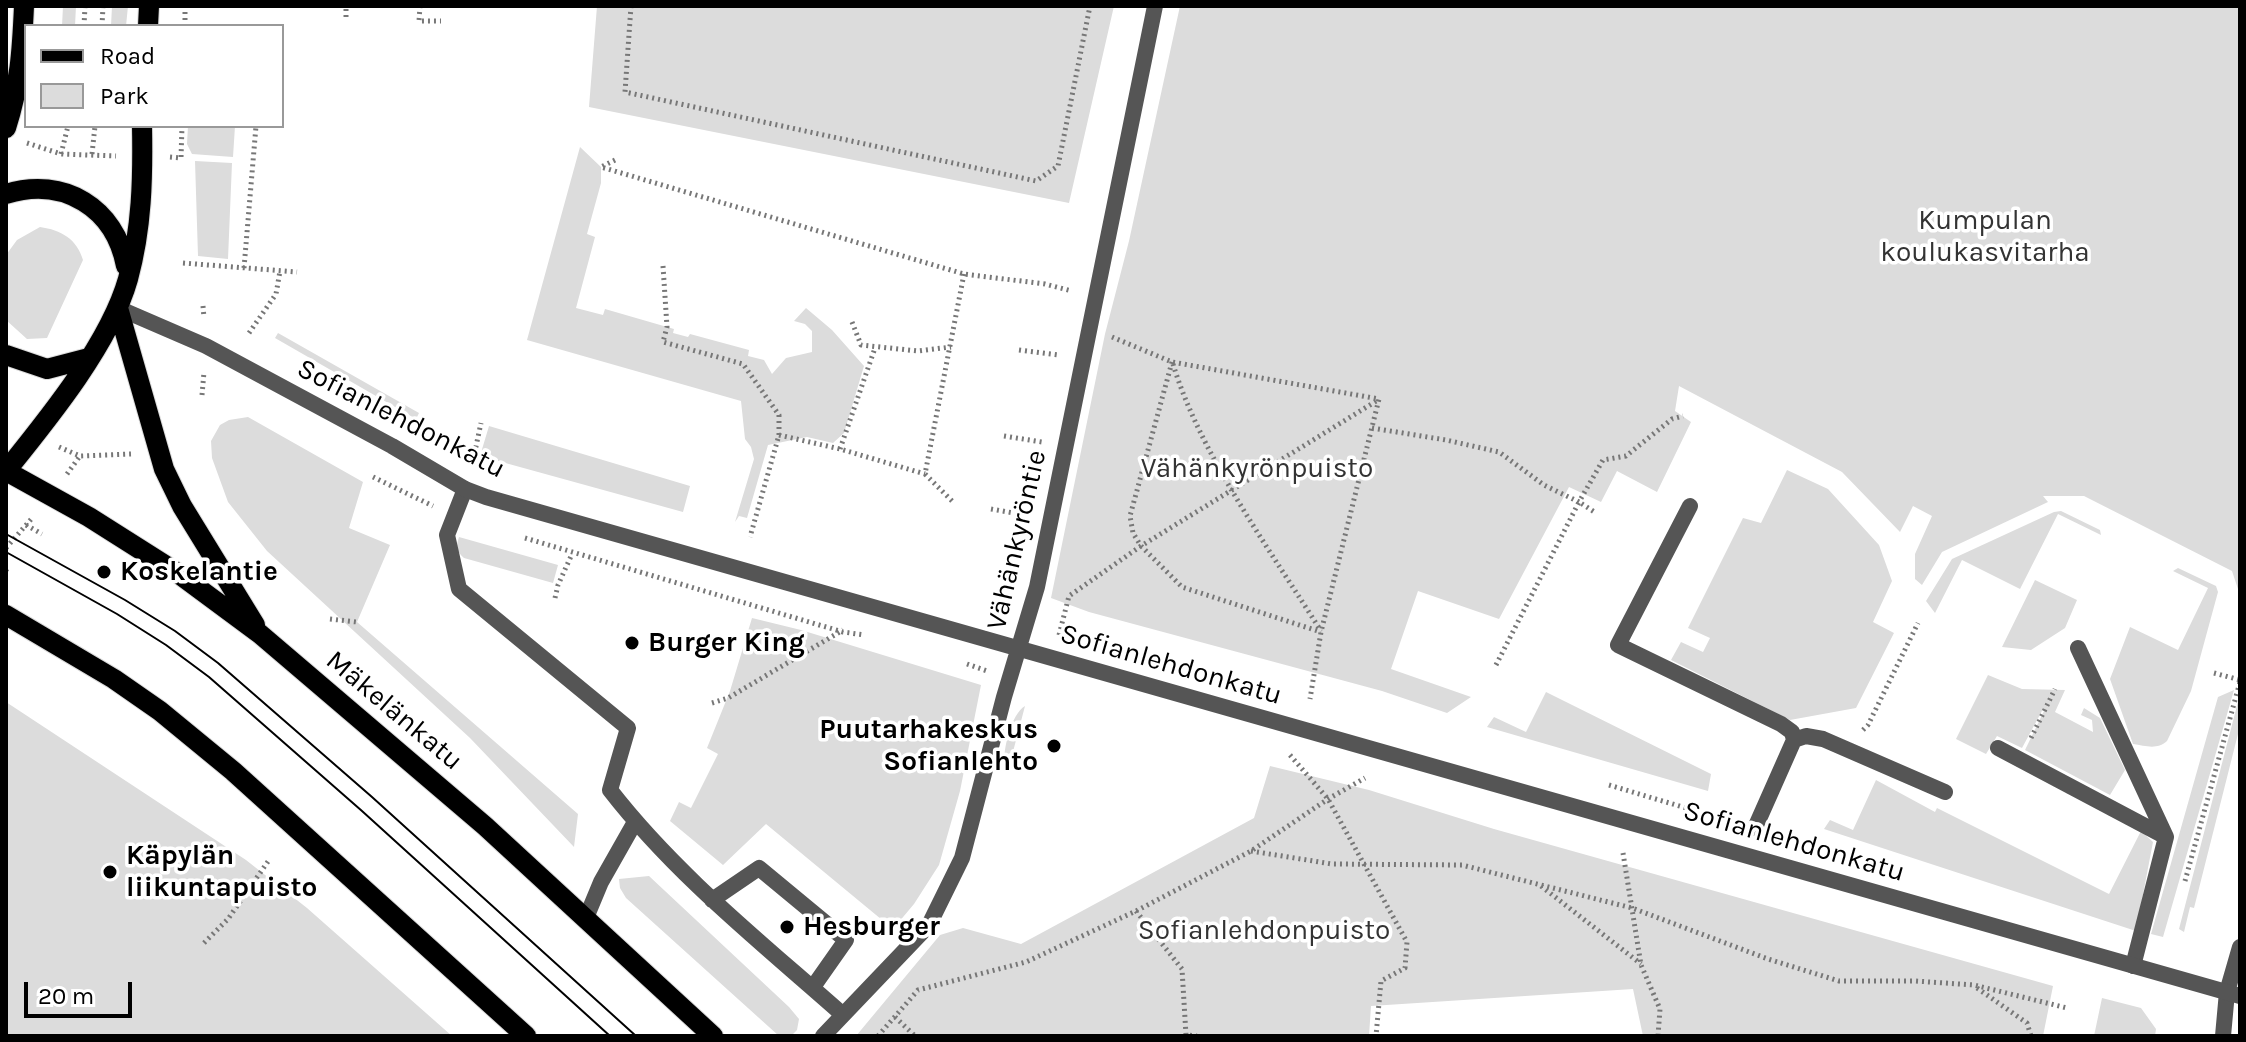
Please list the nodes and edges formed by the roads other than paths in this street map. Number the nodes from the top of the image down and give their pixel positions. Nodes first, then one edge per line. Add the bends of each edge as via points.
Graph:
1 (24, 6) edge
2 (1155, 6) edge
3 (142, 128) edge
4 (11, 133) edge
5 (6, 194) edge
6 (128, 278) junction
7 (118, 308) junction
8 (6, 355) edge
9 (89, 358) junction
10 (6, 471) edge
11 (465, 489) junction
12 (1690, 506) dead end
13 (6, 615) edge
14 (260, 634) junction
15 (2078, 648) dead end
16 (1019, 649) junction
17 (1794, 740) junction
18 (1998, 748) dead end
19 (1945, 792) dead end
20 (635, 822) junction
21 (1755, 828) dead end
22 (2166, 837) junction
23 (712, 900) junction
24 (586, 918) junction
25 (2240, 947) edge
26 (2133, 966) junction
27 (813, 987) junction
28 (2234, 994) edge
29 (842, 1014) junction
30 (526, 1036) edge
31 (713, 1036) edge
32 (823, 1036) edge
33 (2223, 1036) edge

1 - 4 main road
2 - 16 street, Vähänkyröntie via 1037,587
3 - 6 main road via 143,202
5 - 6 main road via 38,188 91,206 122,244
6 - 7 main road
7 - 9 main road
7 - 11 street, Sofianlehdonkatu via 206,346
7 - 14 main road via 164,469
8 - 9 main road via 47,369
9 - 10 main road
10 - 14 main road, Mäkelänkatu via 179,574
11 - 16 street, Sofianlehdonkatu
11 - 20 street via 447,535 459,589 628,728 610,790
12 - 17 street via 1618,645 1781,724
13 - 30 main road via 160,711
14 - 24 main road, Mäkelänkatu
15 - 22 street
16 - 26 street, Sofianlehdonkatu
16 - 29 street, Vähänkyröntie via 962,858 929,925
17 - 19 street via 1823,739
17 - 21 street
18 - 22 street
20 - 23 street
20 - 24 street
22 - 26 street
23 - 27 street
23 - 27 street via 759,868 846,940
24 - 31 main road, Mäkelänkatu
25 - 28 street
26 - 28 street, Sofianlehdonkatu
27 - 29 street
28 - 33 street
29 - 32 street, Vähänkyröntie

